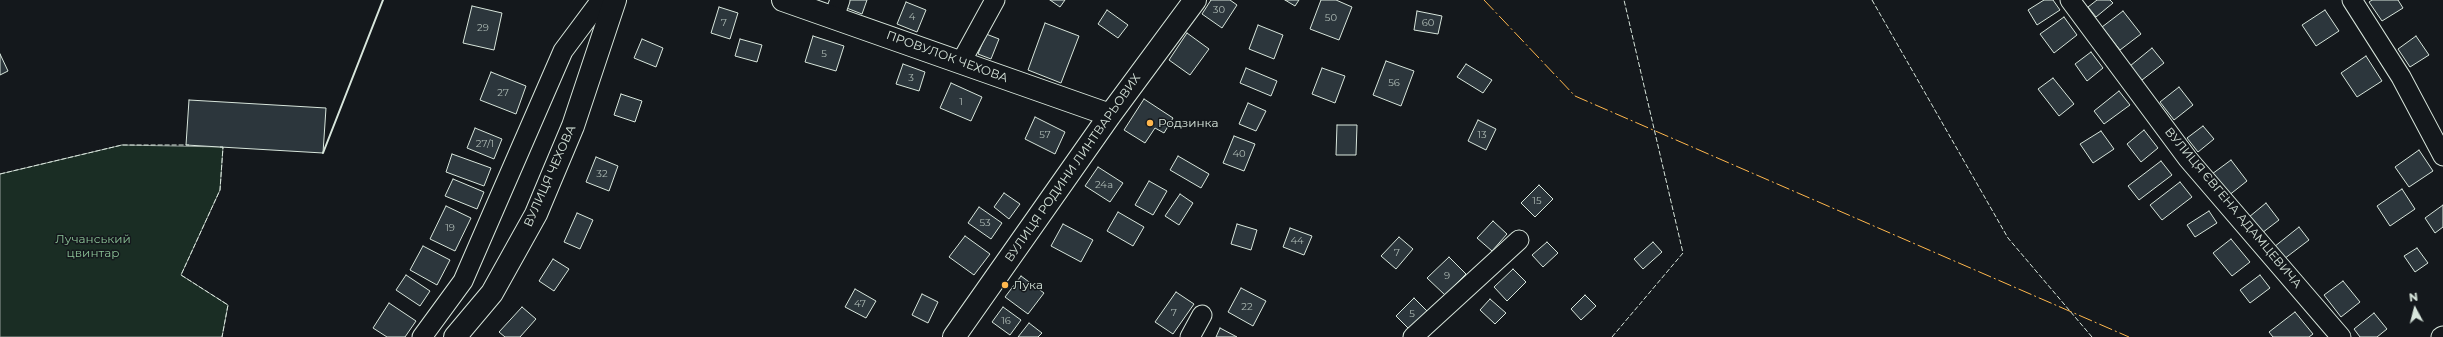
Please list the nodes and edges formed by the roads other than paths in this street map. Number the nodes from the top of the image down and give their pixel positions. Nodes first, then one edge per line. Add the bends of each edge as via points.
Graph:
1 (601, 0) edge
2 (615, 0) edge
3 (783, 0) edge
4 (995, 0) edge
5 (1195, 0) edge
6 (2070, 0) edge
7 (2352, 0) edge
8 (837, 9) edge
9 (961, 62) junction
10 (1110, 115) junction
11 (2443, 156) edge
12 (1519, 240) dead end
13 (1202, 315) dead end
14 (422, 337) edge
15 (455, 337) edge
16 (954, 337) edge
17 (1190, 337) edge
18 (1413, 337) edge
19 (2341, 337) edge

1 - 14 street via 563,51 463,281
2 - 15 main road, ВУЛИЦЯ ЧЕХОВА via 573,126 536,214 492,293
3 - 8 main road, ПРОВУЛОК ЧЕХОВА
4 - 9 street
5 - 10 main road, ВУЛИЦЯ РОДИНИ ЛИНТВАРЬОВИХ
6 - 19 street, ВУЛИЦЯ ЄВГЕНА АДАМЦЕВИЧА via 2188,159
7 - 11 street via 2401,77
8 - 9 main road, ПРОВУЛОК ЧЕХОВА
9 - 10 main road, ПРОВУЛОК ЧЕХОВА
10 - 16 main road, ВУЛИЦЯ РОДИНИ ЛИНТВАРЬОВИХ
12 - 18 street
13 - 17 street

